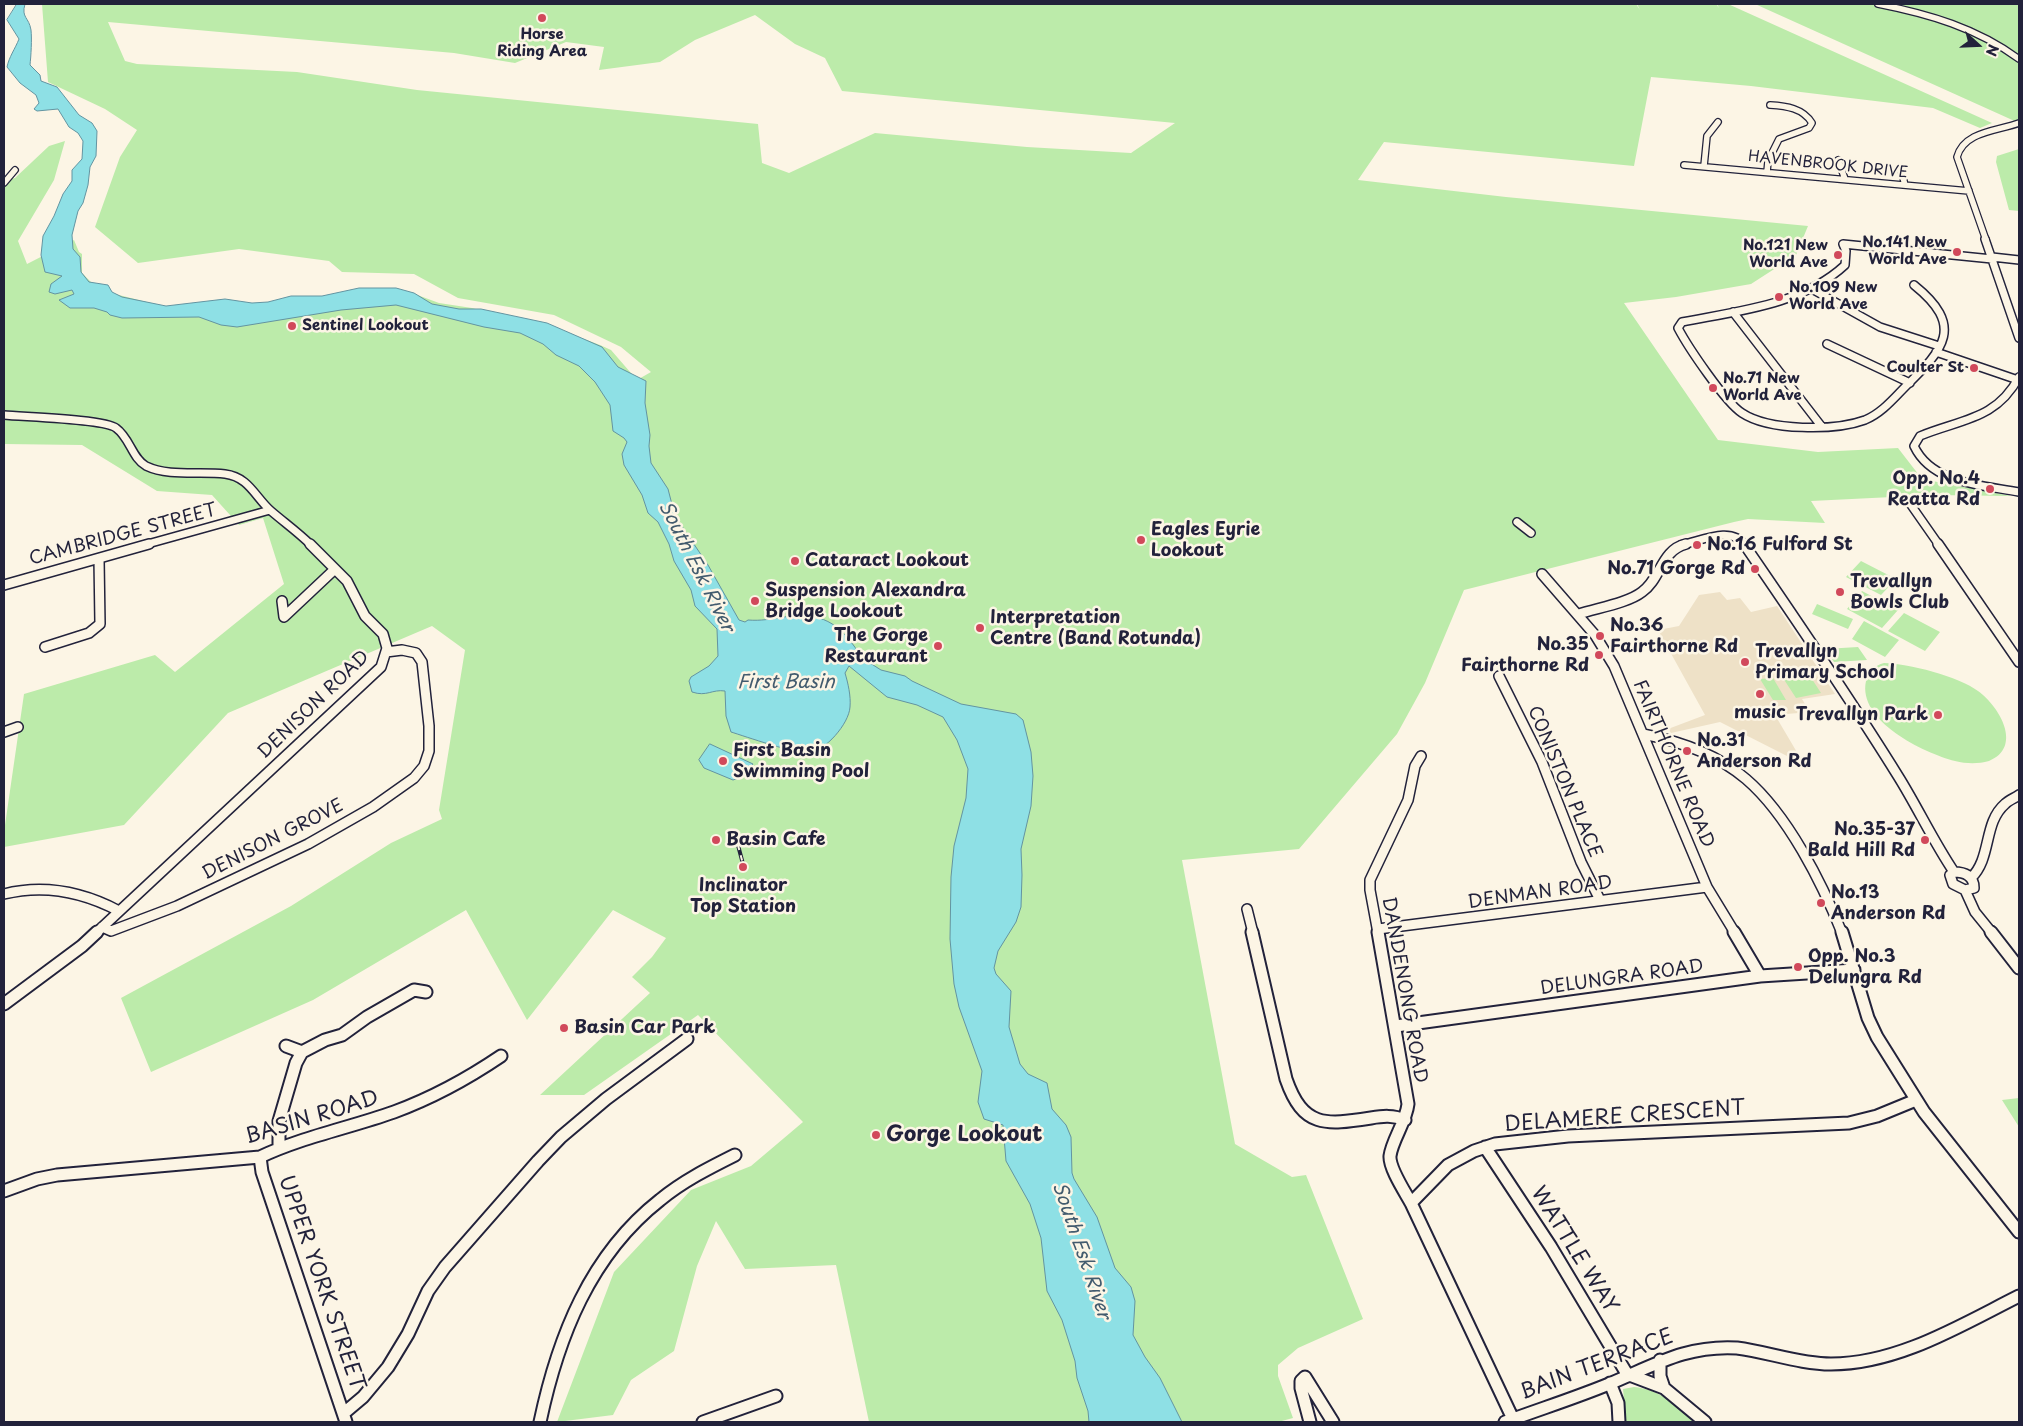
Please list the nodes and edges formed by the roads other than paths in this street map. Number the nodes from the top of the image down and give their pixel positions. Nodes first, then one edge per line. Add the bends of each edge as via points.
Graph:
1 (1878, 4) edge
2 (2019, 59) edge
3 (1770, 105) dead end
4 (1718, 122) dead end
5 (2019, 123) edge
6 (1838, 160) dead end
7 (1684, 165) dead end
8 (1704, 166) junction
9 (15, 170) dead end
10 (1901, 170) dead end
11 (1768, 172) junction
12 (1845, 179) junction
13 (4, 183) edge
14 (1905, 185) junction
15 (1969, 192) junction
16 (1992, 258) junction
17 (2019, 260) edge
18 (1914, 285) dead end
19 (1810, 288) junction
20 (1734, 312) junction
21 (2019, 338) edge
22 (1827, 344) dead end
23 (1938, 349) junction
24 (2019, 378) edge
25 (1910, 383) junction
26 (4, 415) edge
27 (1822, 426) junction
28 (2019, 492) edge
29 (1911, 505) dead end
30 (270, 510) junction
31 (251, 517) junction
32 (281, 518) junction
33 (1517, 522) dead end
34 (1531, 533) dead end
35 (1732, 535) joint
36 (99, 559) junction
37 (335, 569) junction
38 (1542, 574) dead end
39 (4, 585) edge
40 (282, 601) dead end
41 (1579, 614) junction
42 (44, 647) dead end
43 (386, 652) junction
44 (2019, 662) edge
45 (1499, 676) dead end
46 (18, 727) dead end
47 (4, 732) edge
48 (1643, 734) junction
49 (1421, 756) dead end
50 (2019, 795) edge
51 (1954, 872) junction
52 (1971, 878) junction
53 (1707, 887) junction
54 (1965, 890) junction
55 (4, 894) edge
56 (1600, 900) junction
57 (1247, 909) dead end
58 (119, 910) junction
59 (102, 927) junction
60 (1378, 929) junction
61 (2019, 968) edge
62 (1854, 970) junction
63 (1760, 976) junction
64 (420, 980) dead end
65 (414, 990) junction
66 (426, 992) dead end
67 (4, 1004) edge
68 (1396, 1026) junction
69 (687, 1039) dead end
70 (286, 1046) dead end
71 (302, 1052) junction
72 (501, 1056) dead end
73 (1916, 1100) junction
74 (1405, 1120) junction
75 (1485, 1147) junction
76 (279, 1148) junction
77 (735, 1155) dead end
78 (260, 1157) junction
79 (4, 1191) edge
80 (1411, 1203) junction
81 (2019, 1232) edge
82 (2019, 1296) edge
83 (1660, 1360) junction
84 (1627, 1374) junction
85 (1610, 1383) junction
86 (1664, 1388) junction
87 (776, 1396) dead end
88 (345, 1418) edge
89 (1509, 1421) edge
90 (540, 1422) edge
91 (703, 1422) edge
92 (1310, 1422) edge
93 (1333, 1422) edge
94 (1619, 1422) edge
95 (1706, 1422) edge

1 - 2 street via 1960,26 1992,41
3 - 11 street via 1800,112 1812,123 1809,128 1776,141 1767,165
4 - 8 street via 1704,145
5 - 15 street via 1970,138 1959,148 1957,157
6 - 12 street
7 - 8 street, HAVENBROOK DRIVE
8 - 11 street, HAVENBROOK DRIVE
9 - 13 street
10 - 14 street
11 - 12 street, HAVENBROOK DRIVE
12 - 14 street, HAVENBROOK DRIVE
14 - 15 street, HAVENBROOK DRIVE
15 - 16 street
16 - 17 street
16 - 19 street via 1843,244 1846,264 1831,278
16 - 21 street
18 - 23 street via 1940,311 1944,329
19 - 20 street via 1774,304
19 - 23 street via 1880,327
20 - 27 street
20 - 27 street via 1682,322 1678,328 1726,397 1737,410 1757,420
22 - 25 street
23 - 24 street
23 - 25 street via 1930,364
24 - 28 street via 2014,389 1999,405 1970,420 1920,436 1914,446 1920,459 1938,472
25 - 27 street via 1867,419 1847,425
26 - 30 street, DENISON ROAD via 109,424 127,438 138,460 146,466 162,471 236,477 249,484
29 - 44 street
30 - 31 street, CAMBRIDGE STREET
30 - 32 street, DENISON ROAD
31 - 32 street, CAMBRIDGE STREET
31 - 36 street, CAMBRIDGE STREET
32 - 37 street, DENISON ROAD
33 - 34 street
35 - 41 street via 1679,546 1666,557 1653,581 1642,592
35 - 51 street via 1745,542 1839,682
36 - 39 street, CAMBRIDGE STREET
36 - 42 street via 100,624 89,633
37 - 40 street via 284,617
37 - 43 street, DENISON ROAD via 350,585 365,616 383,634
38 - 41 street, FAIRTHORNE ROAD
41 - 48 street, FAIRTHORNE ROAD via 1614,666
43 - 58 street, DENISON ROAD via 383,662 370,678
43 - 59 street, DENISON GROVE via 402,650 416,653 422,662 429,752 424,766 414,778 333,831 287,855 141,922 111,931
45 - 56 street, CONISTON PLACE via 1542,762 1581,862
46 - 47 street
48 - 53 street, FAIRTHORNE ROAD
48 - 62 street via 1670,739 1719,761 1759,790 1791,833 1824,891 1839,922
49 - 60 street, DANDENONG ROAD via 1415,766 1408,800 1370,880
50 - 52 street via 1998,811 1979,872
51 - 52 street
51 - 54 street via 1950,875 1951,881
52 - 54 street via 1974,886
53 - 56 street, DENMAN ROAD
53 - 63 street, FAIRTHORNE ROAD
54 - 61 street via 1975,912
55 - 58 street via 53,890 96,898
56 - 60 street, DENMAN ROAD
57 - 74 street via 1290,1096 1297,1106 1306,1114 1330,1123 1395,1115
58 - 59 street, DENISON ROAD
59 - 67 street, DENISON ROAD
60 - 68 street, DANDENONG ROAD
62 - 63 street, DELUNGRA ROAD
62 - 73 street via 1868,1018
63 - 68 street, DELUNGRA ROAD
64 - 65 street
65 - 66 street
65 - 71 street via 342,1035
68 - 74 street, DANDENONG ROAD via 1408,1104
69 - 88 street via 611,1095 561,1138 455,1253 425,1295 407,1335 388,1366
70 - 71 street
71 - 76 street via 281,1113
72 - 76 street, BASIN ROAD via 426,1100
73 - 75 street, DELAMERE CRESCENT via 1877,1116 1848,1123 1568,1136
73 - 81 street
74 - 80 street, DANDENONG ROAD via 1390,1157
75 - 80 street, DELAMERE CRESCENT via 1458,1158
75 - 84 street, WATTLE WAY via 1551,1247
76 - 78 street, BASIN ROAD
77 - 90 street via 684,1182 650,1208 604,1258 575,1310 556,1359
78 - 79 street, BASIN ROAD via 57,1176 37,1179
78 - 88 street, UPPER YORK STREET via 262,1172
80 - 89 street
82 - 83 street, BAIN TERRACE via 1937,1334 1872,1360 1852,1364 1829,1364 1727,1347 1684,1352
83 - 84 street, BAIN TERRACE
83 - 86 street
84 - 85 street, BAIN TERRACE
84 - 86 street
85 - 89 street, BAIN TERRACE
85 - 94 street via 1618,1403
86 - 95 street
87 - 91 street
92 - 93 street via 1301,1388 1305,1377

